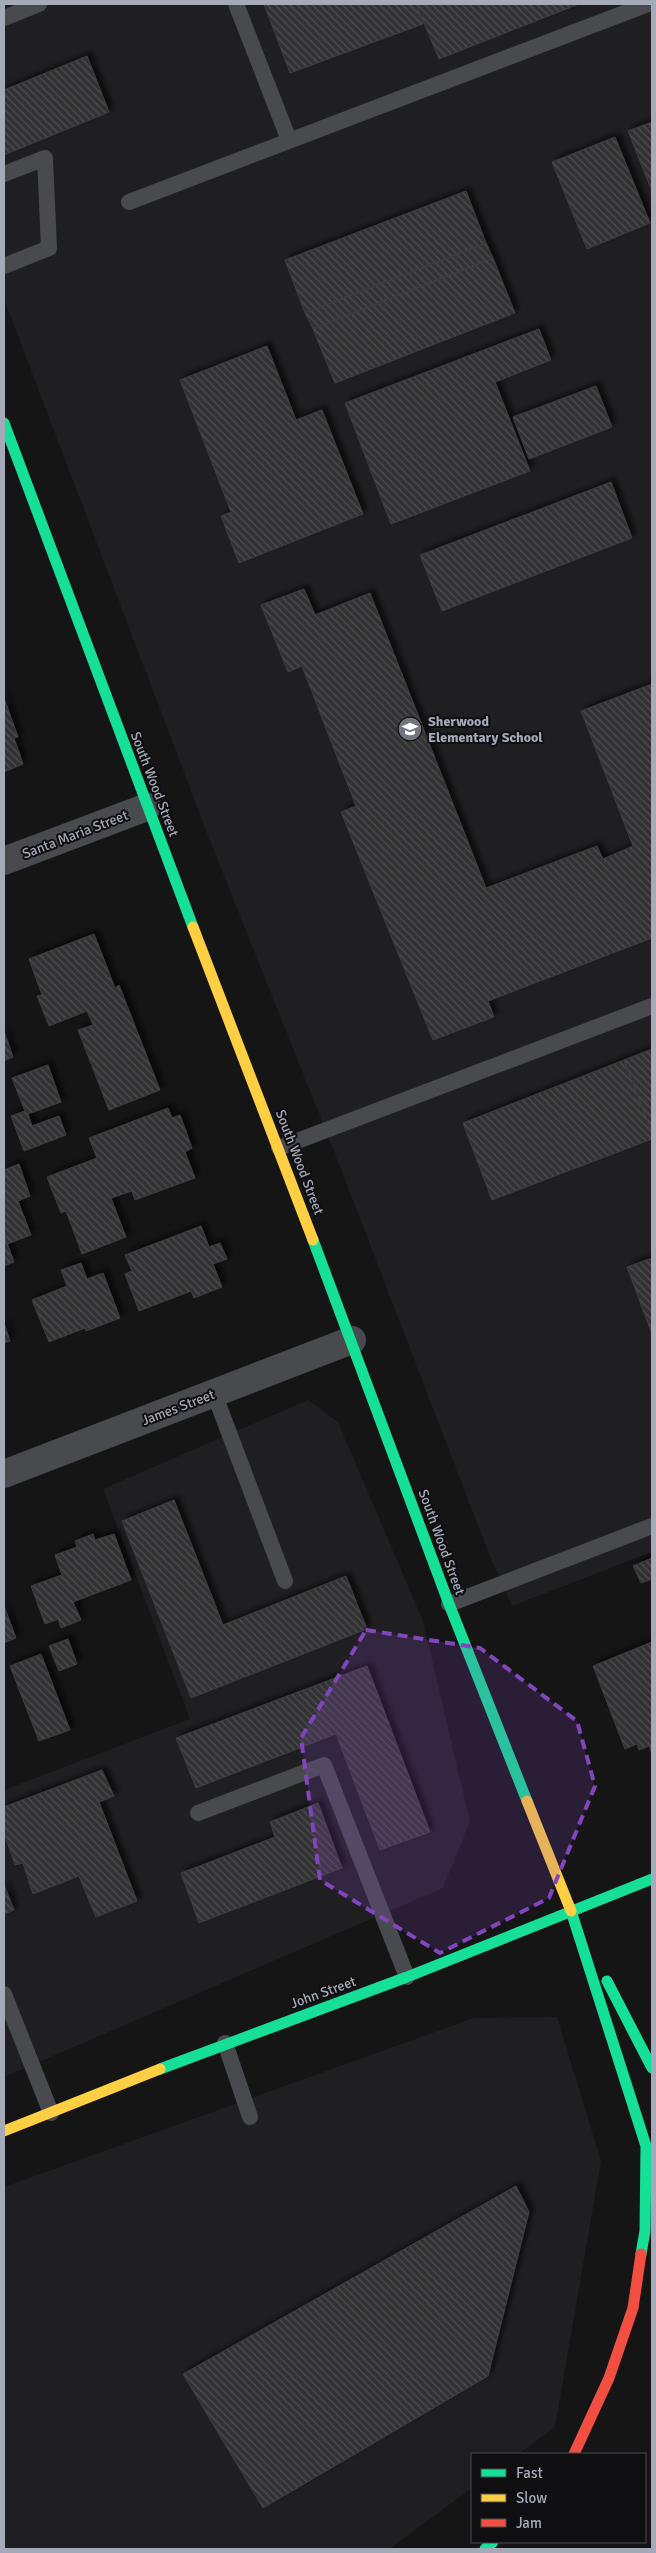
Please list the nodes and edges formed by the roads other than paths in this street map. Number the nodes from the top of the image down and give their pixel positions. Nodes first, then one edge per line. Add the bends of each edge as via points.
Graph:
1 (39, 4) edge
2 (236, 4) edge
3 (647, 4) edge
4 (4, 18) edge
5 (289, 140) junction
6 (4, 174) edge
7 (129, 202) dead end
8 (4, 266) edge
9 (4, 424) edge
10 (147, 807) junction
11 (4, 861) edge
12 (652, 1006) edge
13 (279, 1148) junction
14 (352, 1340) junction
15 (214, 1393) junction
16 (4, 1474) edge
17 (652, 1526) edge
18 (286, 1581) dead end
19 (449, 1604) junction
20 (198, 1813) dead end
21 (652, 1879) edge
22 (571, 1911) junction
23 (407, 1977) junction
24 (4, 1994) edge
25 (225, 2044) junction
26 (652, 2068) edge
27 (51, 2113) junction
28 (250, 2117) dead end
29 (4, 2131) edge
30 (574, 2453) edge

1 - 4 lane
2 - 5 lane
3 - 5 lane
5 - 7 lane
6 - 8 lane via 45,158 49,248
9 - 10 main road, South Wood Street
10 - 11 street, Santa Maria Street
10 - 13 main road, South Wood Street
12 - 13 lane
13 - 14 main road, South Wood Street
14 - 15 street, James Street
14 - 19 main road, South Wood Street
15 - 16 street, James Street
15 - 18 lane
17 - 19 lane
19 - 22 main road, South Wood Street
20 - 23 lane via 324,1765
21 - 22 main road, John Street
22 - 23 main road, John Street
22 - 26 main road
22 - 30 main road via 646,2146 645,2231 633,2308 609,2378
23 - 25 main road, John Street
24 - 27 lane
25 - 27 main road, John Street
25 - 28 lane
27 - 29 main road, John Street

